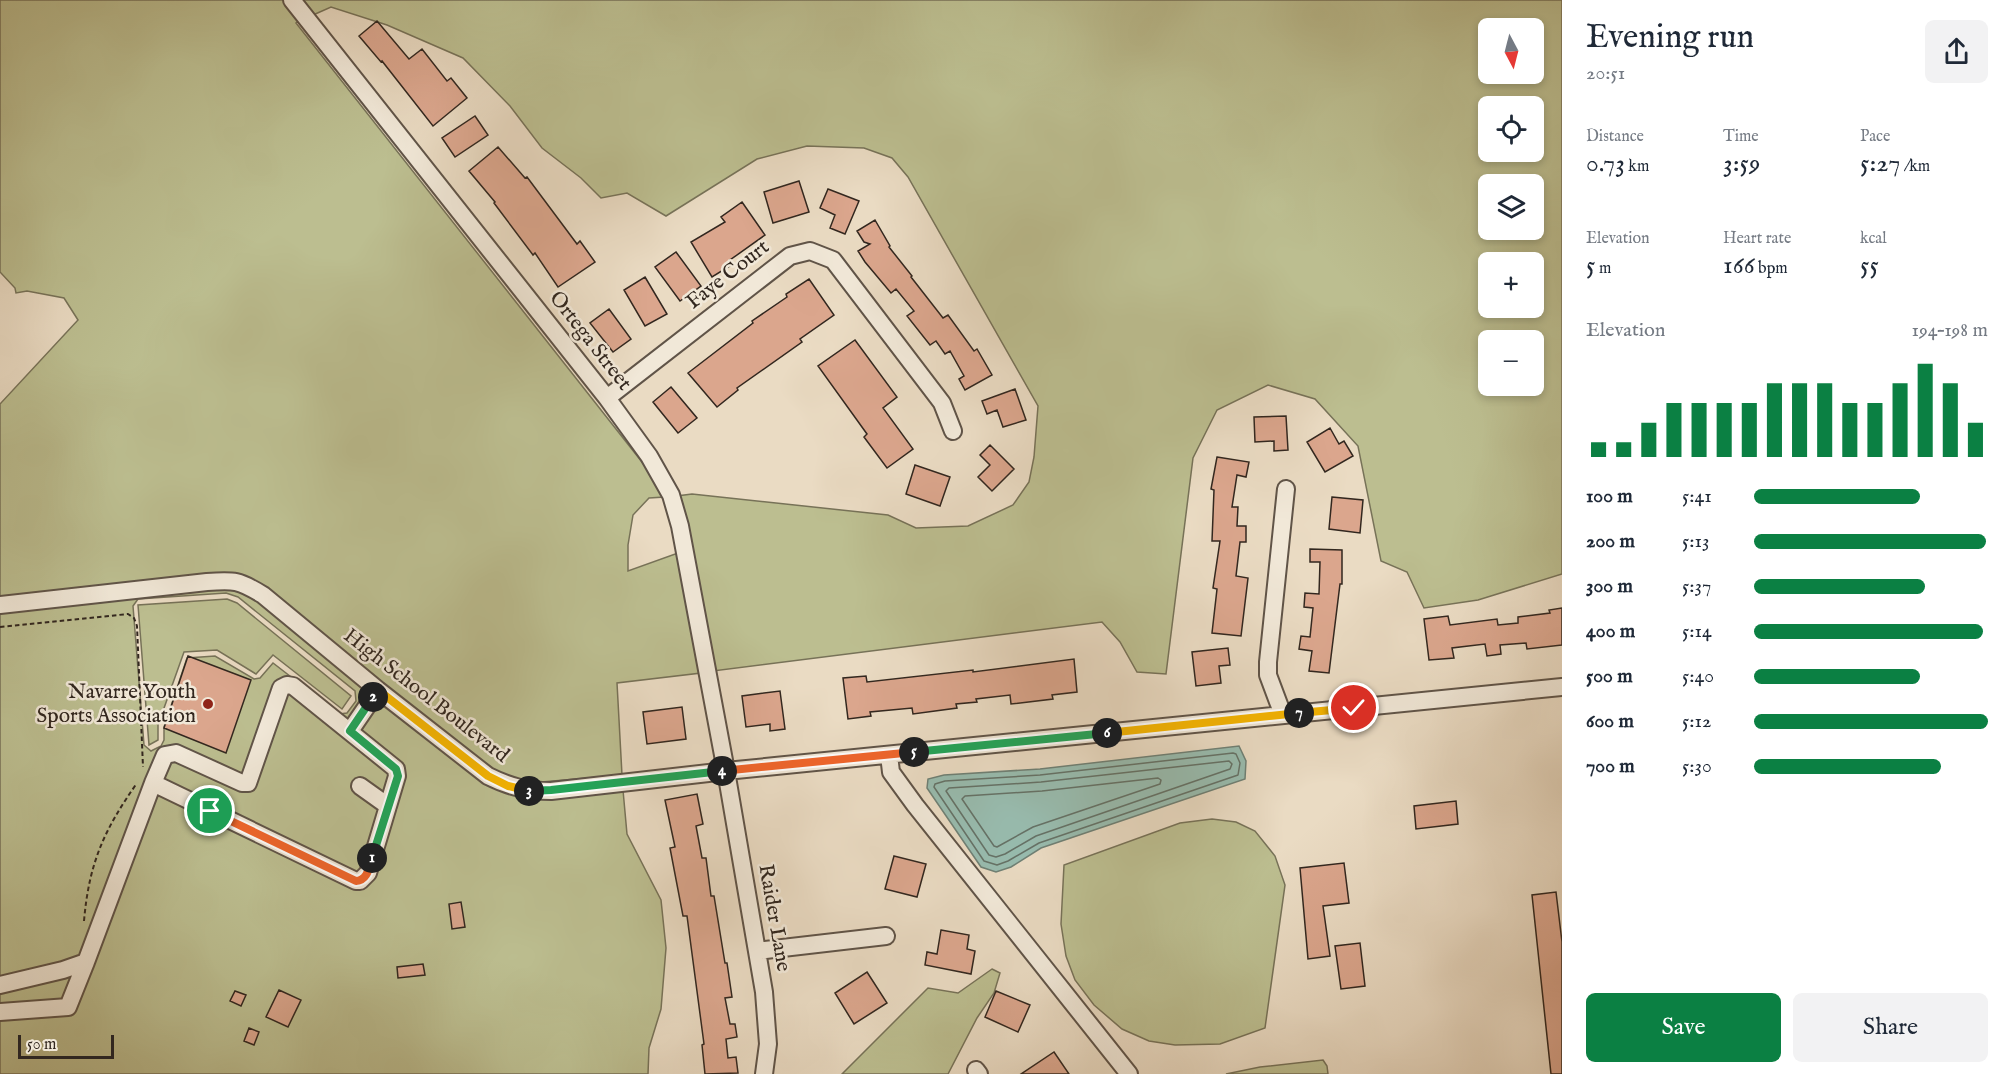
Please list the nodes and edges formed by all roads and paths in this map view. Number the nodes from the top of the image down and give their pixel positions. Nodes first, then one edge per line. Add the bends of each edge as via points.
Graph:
1 (292, 0) edge
2 (607, 398) junction
3 (953, 431) dead end
4 (1286, 489) dead end
5 (0, 604) edge
6 (0, 627) edge
7 (1562, 687) edge
8 (378, 690) junction
9 (1283, 714) junction
10 (350, 731) junction
11 (889, 755) junction
12 (726, 771) junction
13 (146, 776) junction
14 (360, 786) dead end
15 (388, 806) junction
16 (84, 928) dead end
17 (886, 936) dead end
18 (757, 951) junction
19 (86, 962) junction
20 (0, 985) edge
21 (0, 1012) edge
22 (764, 1074) edge
23 (1129, 1074) edge

1 - 2 street, Ortega Street
2 - 3 street, Faye Court via 790,256 810,251 833,260 942,403
2 - 12 street, Ortega Street via 649,456 670,495 680,526
4 - 9 street via 1268,662 1268,675
5 - 8 street, High School Boulevard via 230,580 244,583
6 - 13 path via 128,614 134,618
7 - 9 street, High School Boulevard
8 - 10 street
8 - 12 street, High School Boulevard via 488,776 508,786 551,790
9 - 11 street, High School Boulevard
10 - 13 street via 287,685 281,688 248,783 172,753 165,755
10 - 15 street via 396,769 397,779
11 - 12 street, High School Boulevard
11 - 23 street via 891,772 915,805
12 - 18 street, Raider Lane
13 - 15 street via 356,881 363,880 368,873
13 - 16 path via 119,808 96,856 89,876
13 - 19 street
14 - 15 street
17 - 18 street
18 - 22 street, Raider Lane via 768,1044
19 - 20 street
19 - 21 street via 68,1007

